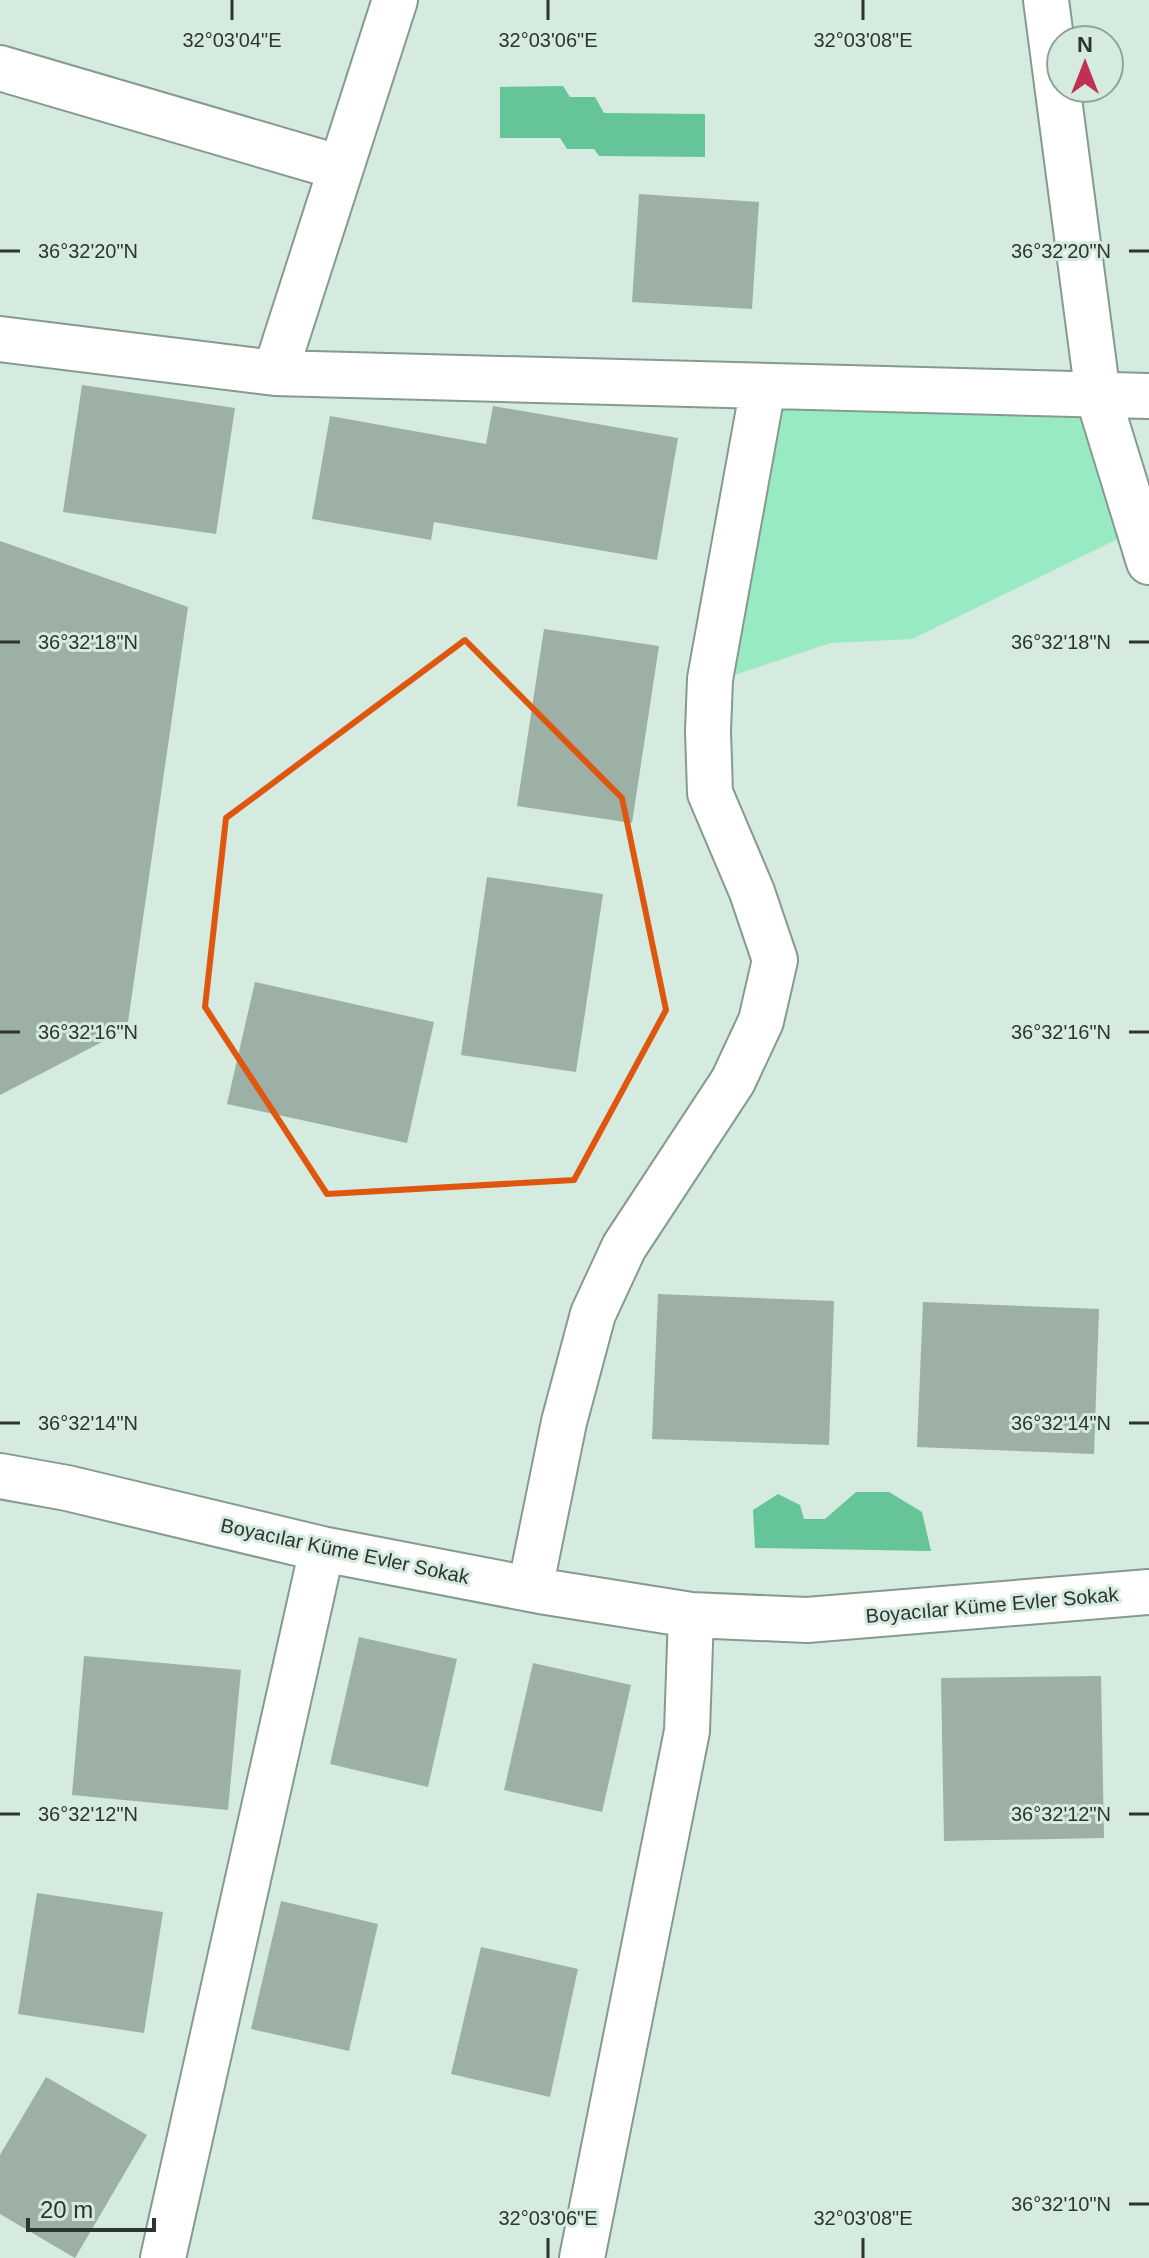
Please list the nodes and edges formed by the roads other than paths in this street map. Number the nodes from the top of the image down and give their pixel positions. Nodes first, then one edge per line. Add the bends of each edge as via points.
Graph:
1 (395, 0) edge
2 (1046, 0) edge
3 (0, 68) edge
4 (341, 168) junction
5 (0, 339) edge
6 (275, 373) junction
7 (763, 387) junction
8 (1098, 396) junction
9 (1149, 396) edge
10 (1149, 562) edge
11 (0, 1476) edge
12 (322, 1549) junction
13 (530, 1589) junction
14 (1149, 1592) edge
15 (691, 1615) junction
16 (163, 2258) edge
17 (582, 2258) edge

1 - 4 street
2 - 8 street
3 - 4 street
4 - 6 street
5 - 6 street
6 - 7 street
7 - 8 street
7 - 13 street via 710,679 708,731 710,793 775,960 761,1021 733,1081 624,1247 593,1314 564,1422
8 - 9 street
8 - 10 street
11 - 12 street, Boyacılar Küme Evler Sokak
12 - 13 street, Boyacılar Küme Evler Sokak
12 - 16 street
13 - 15 street, Boyacılar Küme Evler Sokak
14 - 15 street, Boyacılar Küme Evler Sokak via 807,1620
15 - 17 street via 687,1731

